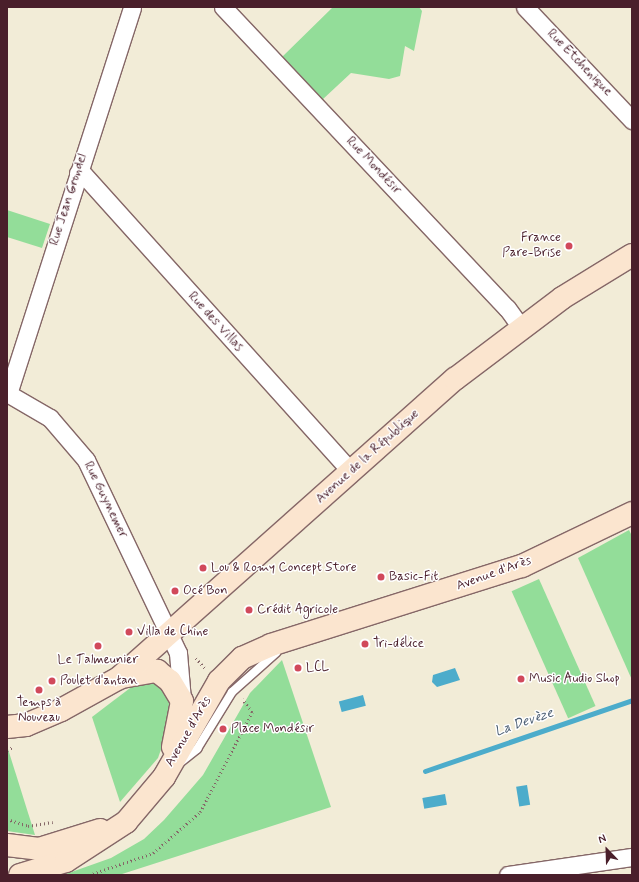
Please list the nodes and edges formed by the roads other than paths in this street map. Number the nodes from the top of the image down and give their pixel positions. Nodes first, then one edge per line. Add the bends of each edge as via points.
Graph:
1 (132, 7) edge
2 (223, 7) edge
3 (525, 7) edge
4 (632, 120) edge
5 (78, 173) junction
6 (632, 254) edge
7 (521, 327) junction
8 (7, 393) edge
9 (351, 472) junction
10 (632, 513) edge
11 (169, 635) junction
12 (119, 678) junction
13 (182, 700) junction
14 (16, 726) edge
15 (7, 736) edge
16 (164, 777) junction
17 (126, 822) junction
18 (7, 845) edge
19 (632, 857) edge
20 (20, 875) edge
21 (508, 875) edge

1 - 5 street, Rue Jean Grondel
2 - 7 street, Rue Mondésir via 507,308
3 - 4 street, Rue Etchenique
5 - 8 street, Rue Jean Grondel
5 - 9 street, Rue des Villas via 84,175
6 - 7 main road, Avenue de la République
7 - 9 main road, Avenue de la République via 455,379
8 - 11 street, Rue Guynemer via 50,418 86,460
9 - 11 main road, Avenue de la République
10 - 16 main road, Avenue d'Arès via 522,566 257,652 230,669 215,687
11 - 12 main road, Avenue de la République
11 - 13 street via 178,653
12 - 13 main road via 157,671 170,681
12 - 14 main road via 96,693
13 - 16 main road via 178,733
14 - 15 main road
16 - 17 main road
17 - 18 main road via 39,849
17 - 20 main road via 66,860
19 - 21 street

